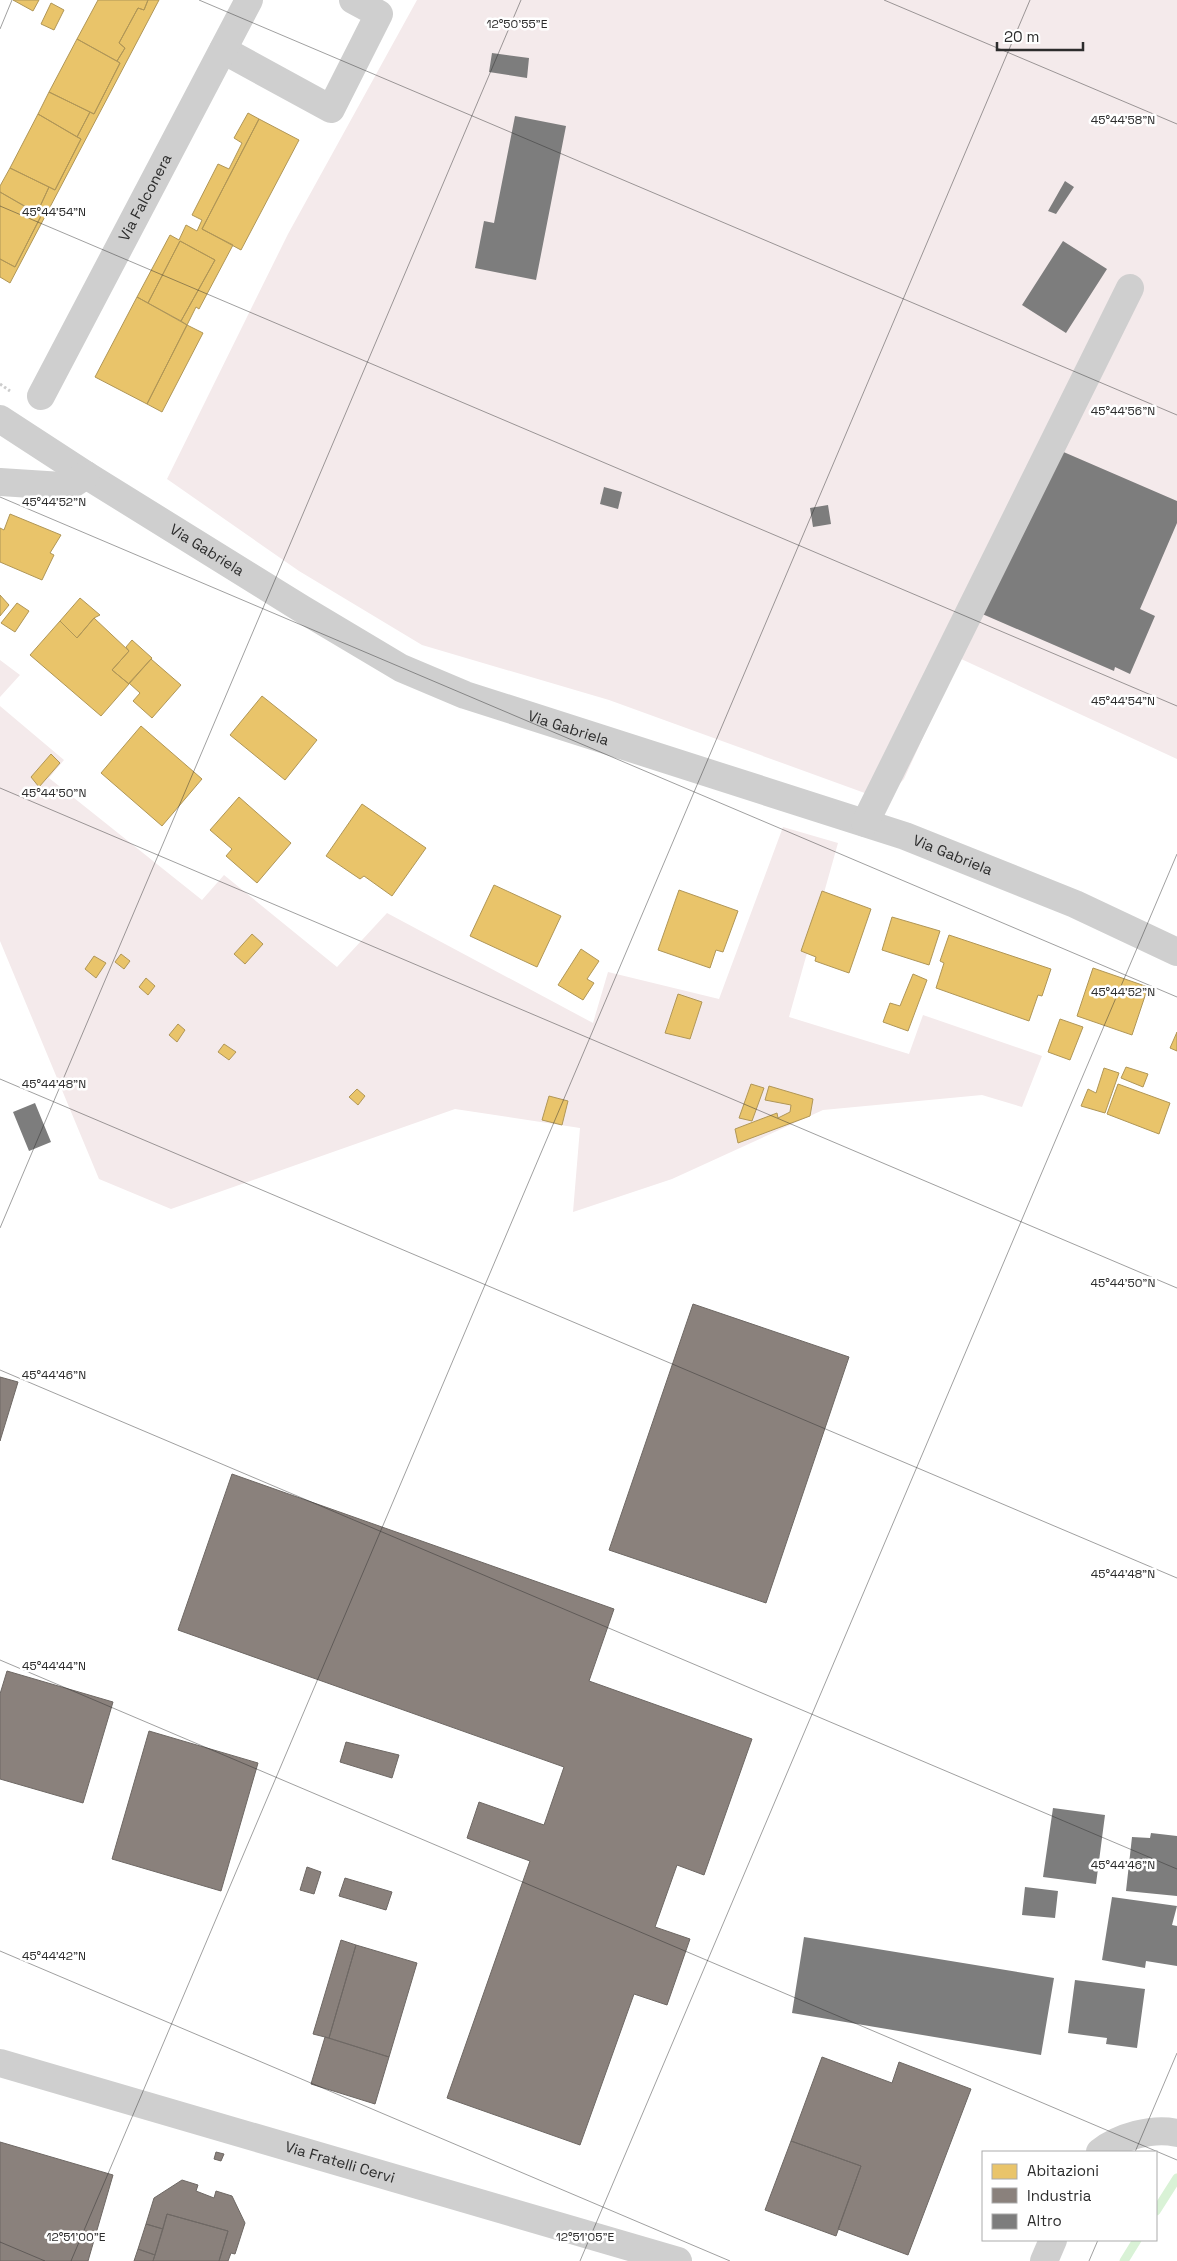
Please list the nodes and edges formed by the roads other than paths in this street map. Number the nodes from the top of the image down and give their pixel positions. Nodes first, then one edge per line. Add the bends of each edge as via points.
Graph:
1 (249, 0) edge
2 (352, 0) edge
3 (223, 50) junction
4 (1130, 288) dead end
5 (28, 395) road end
6 (0, 419) edge
7 (86, 476) junction
8 (0, 482) edge
9 (865, 823) junction
10 (1177, 952) edge
11 (0, 2063) edge
12 (1177, 2133) edge
13 (1101, 2151) edge
14 (1053, 2241) edge
15 (678, 2261) edge
16 (1044, 2261) edge

1 - 3 street, Via Falconera
2 - 3 street via 379,14 331,109
3 - 5 street, Via Falconera
4 - 9 street
6 - 7 street, Via Gabriela
7 - 8 street via 71,485 62,486
7 - 9 street, Via Gabriela via 401,668 466,695
9 - 10 street, Via Gabriela via 1014,878
11 - 15 street, Via Fratelli Cervi
12 - 13 street via 1131,2135
14 - 16 street

